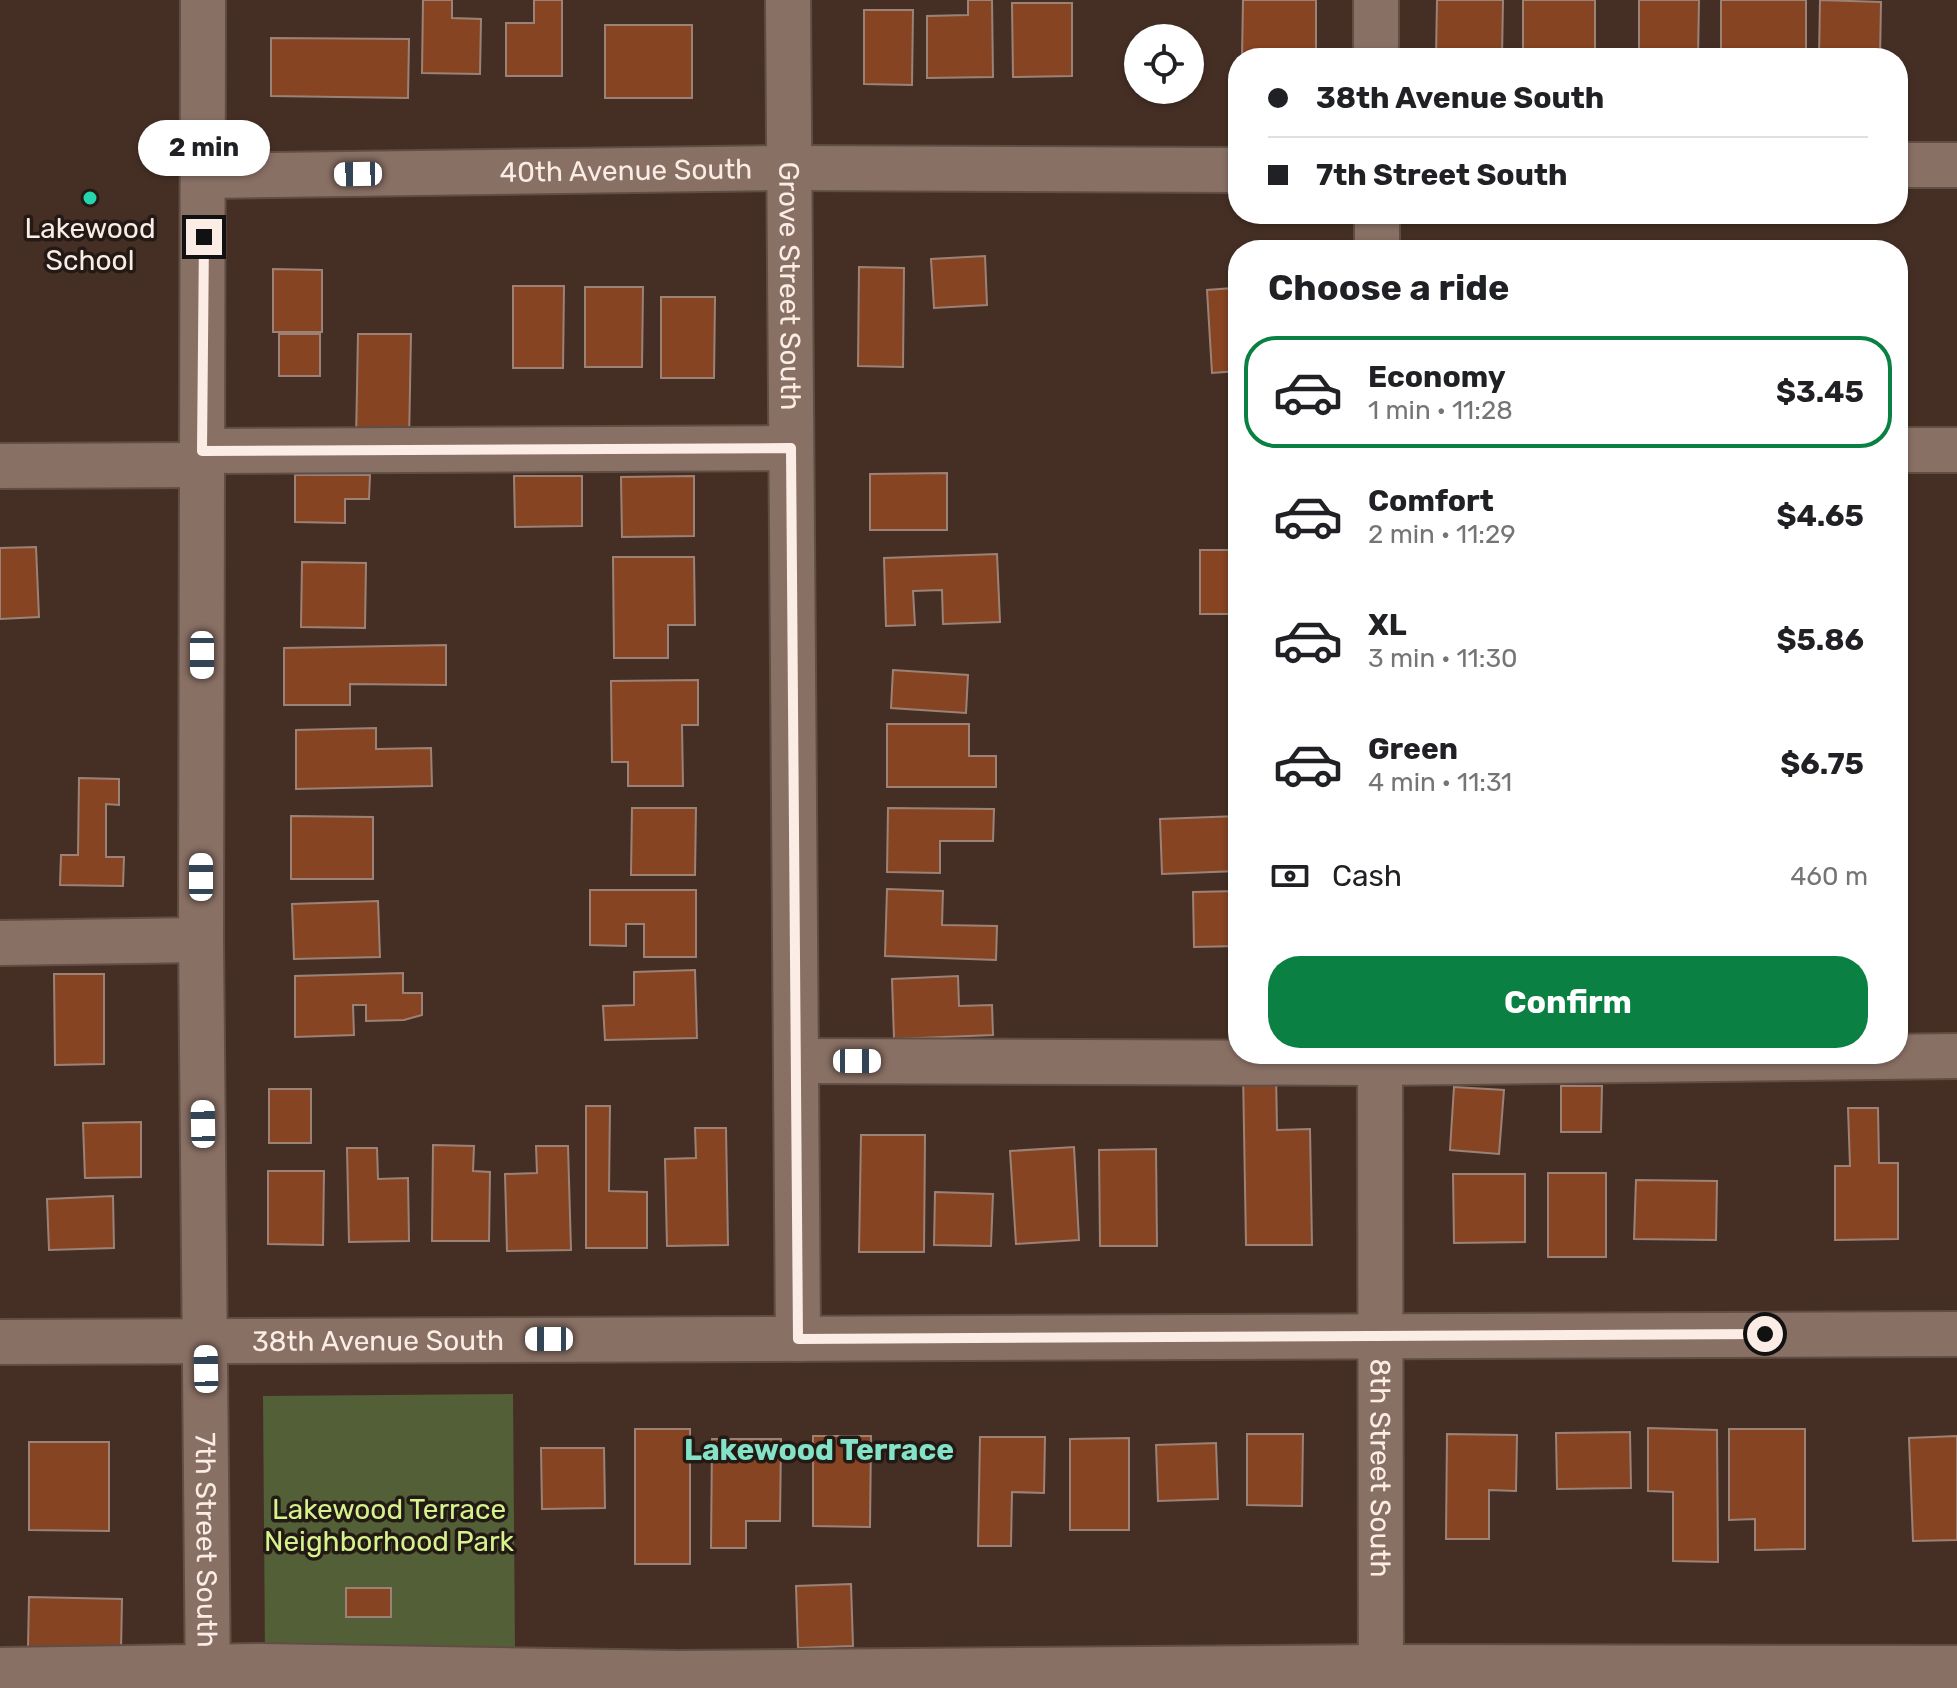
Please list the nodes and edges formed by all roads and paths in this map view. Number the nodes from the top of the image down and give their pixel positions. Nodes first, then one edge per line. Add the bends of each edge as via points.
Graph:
1 (203, 0) edge
2 (788, 0) edge
3 (1376, 0) edge
4 (1376, 48) edge
5 (1908, 165) edge
6 (1957, 165) edge
7 (789, 168) junction
8 (1228, 170) edge
9 (204, 176) junction
10 (791, 448) junction
11 (1908, 450) edge
12 (1957, 450) edge
13 (202, 458) junction
14 (0, 466) edge
15 (201, 940) junction
16 (0, 943) edge
17 (1908, 1056) edge
18 (1957, 1056) edge
19 (1228, 1059) edge
20 (796, 1061) junction
21 (1380, 1064) edge
22 (1381, 1334) junction
23 (1957, 1334) edge
24 (206, 1339) junction
25 (798, 1339) junction
26 (0, 1342) edge
27 (1957, 1668) edge
28 (0, 1670) edge
29 (208, 1677) edge
30 (1381, 1678) edge

1 - 9 street, 7th Street South
2 - 7 street, Grove Street South
3 - 4 street
5 - 6 street
7 - 8 street, 40th Avenue South
7 - 9 street, 40th Avenue South
7 - 10 street, Grove Street South
9 - 13 street, 7th Street South
10 - 13 street
10 - 20 street, Grove Street South
11 - 12 street
13 - 14 street
13 - 15 street, 7th Street South
15 - 16 street
15 - 24 street, 7th Street South
17 - 18 street
19 - 20 street
20 - 25 street, Grove Street South
21 - 22 street, 8th Street South
22 - 23 street, 38th Avenue South
22 - 25 street, 38th Avenue South
22 - 30 street, 8th Street South
24 - 25 street, 38th Avenue South
24 - 26 street, 38th Avenue South
24 - 29 street, 7th Street South
27 - 30 street
28 - 29 street
29 - 30 street via 632,1673

